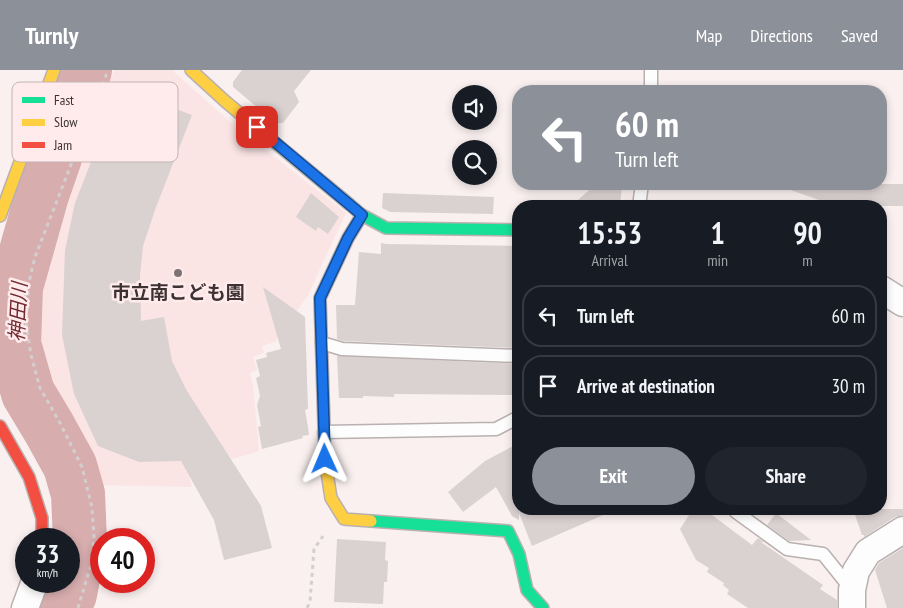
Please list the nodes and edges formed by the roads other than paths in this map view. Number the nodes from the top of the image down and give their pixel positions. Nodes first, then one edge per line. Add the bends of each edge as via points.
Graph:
1 (54, 70) edge
2 (191, 70) edge
3 (651, 70) edge
4 (50, 82) edge
5 (652, 85) edge
6 (20, 162) edge
7 (362, 215) junction
8 (0, 216) edge
9 (512, 230) edge
10 (322, 343) junction
11 (512, 356) edge
12 (512, 421) edge
13 (0, 426) edge
14 (324, 432) junction
15 (740, 515) edge
16 (42, 528) edge
17 (903, 530) edge
18 (31, 593) edge
19 (852, 599) edge
20 (25, 608) edge
21 (543, 608) edge

1 - 4 street
2 - 7 street
3 - 5 lane
6 - 8 street
7 - 9 street via 386,228
7 - 10 street via 320,298
10 - 11 lane via 342,349
10 - 14 street
12 - 14 lane via 496,429
13 - 16 street via 29,477
14 - 21 street via 331,498 344,519 508,532 519,554 528,590
15 - 19 lane via 787,549 823,554
17 - 19 street via 868,552 856,571
18 - 20 street

